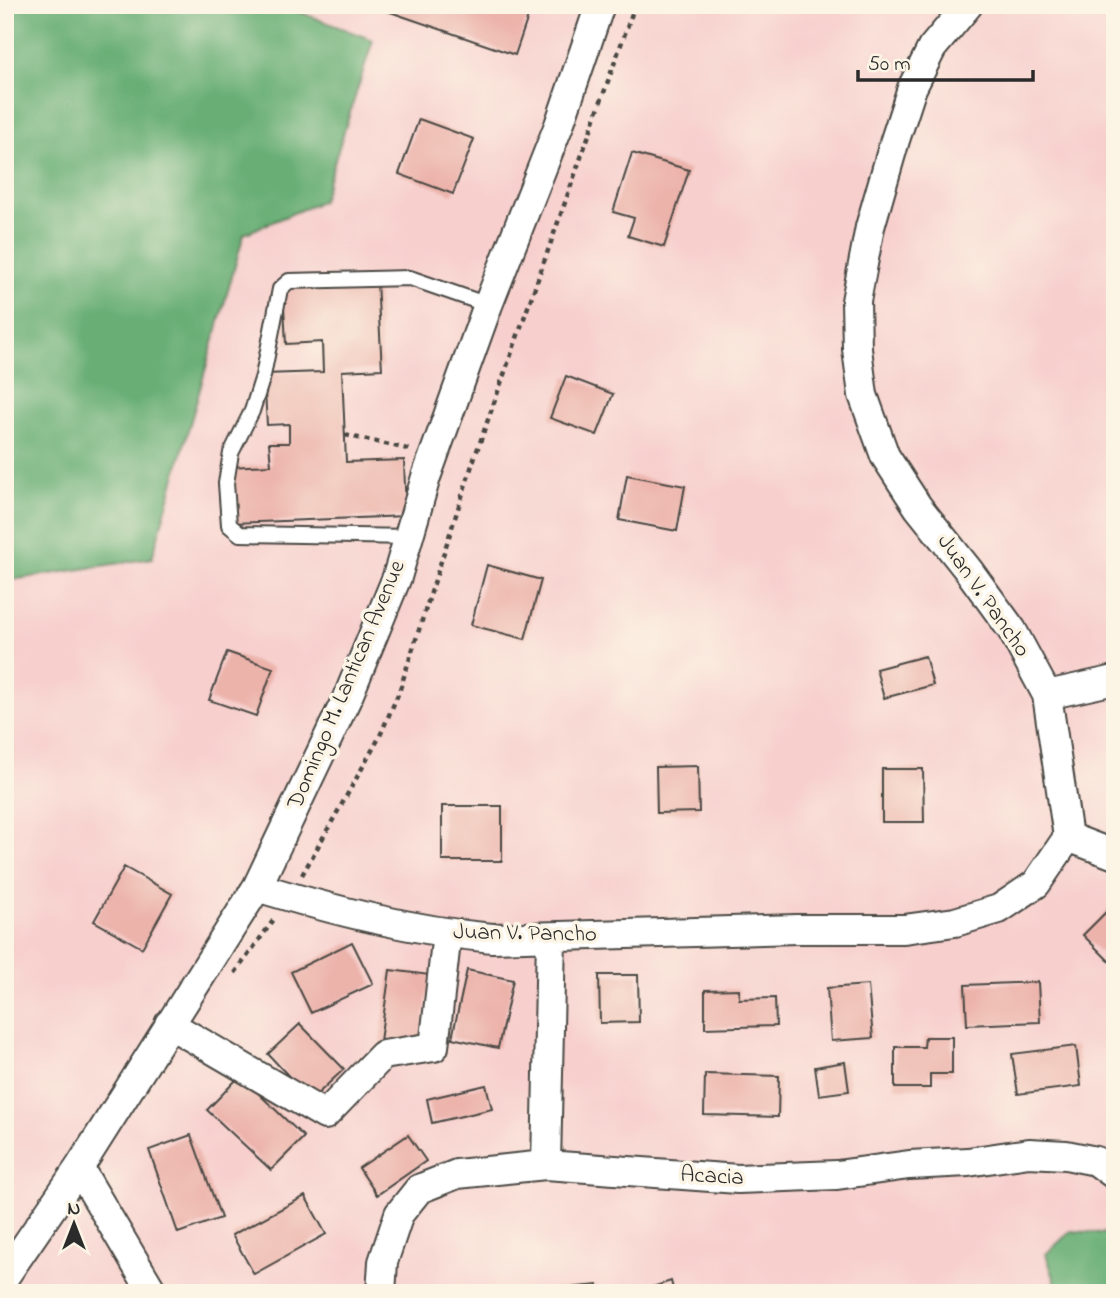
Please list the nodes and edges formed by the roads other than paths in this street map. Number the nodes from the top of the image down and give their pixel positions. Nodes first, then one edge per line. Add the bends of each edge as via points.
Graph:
1 (600, 5) edge
2 (968, 5) edge
3 (488, 305) junction
4 (410, 537) junction
5 (1115, 680) edge
6 (1047, 695) junction
7 (1068, 837) junction
8 (1115, 855) edge
9 (257, 887) junction
10 (447, 933) junction
11 (551, 937) junction
12 (169, 1024) junction
13 (546, 1165) junction
14 (79, 1168) junction
15 (1115, 1175) edge
16 (5, 1276) edge
17 (153, 1293) edge
18 (381, 1293) edge

1 - 3 street, Domingo M. Lantican Avenue via 559,125
2 - 6 street, Juan V. Pancho via 932,48 895,139 870,227 856,300 857,349 863,395 885,456 1012,630
3 - 4 street, Domingo M. Lantican Avenue via 426,477
3 - 4 lane via 410,278 289,281 280,289 263,376 231,453 226,483 229,525 240,534
4 - 9 street, Domingo M. Lantican Avenue via 349,694
5 - 6 street
6 - 7 street, Juan V. Pancho
7 - 8 street
7 - 11 street, Juan V. Pancho via 1036,884 999,909 955,922 904,929
9 - 10 street, Juan V. Pancho via 380,922
9 - 12 street, Domingo M. Lantican Avenue
10 - 11 street, Juan V. Pancho
10 - 12 street via 434,1047 383,1055 325,1115
11 - 13 street
12 - 14 street, Domingo M. Lantican Avenue
13 - 15 street, Acacia via 738,1179 837,1175 1029,1153 1096,1161
13 - 18 street, Acacia via 457,1174 419,1189 399,1214 383,1262
14 - 16 street, Domingo M. Lantican Avenue
14 - 17 street

